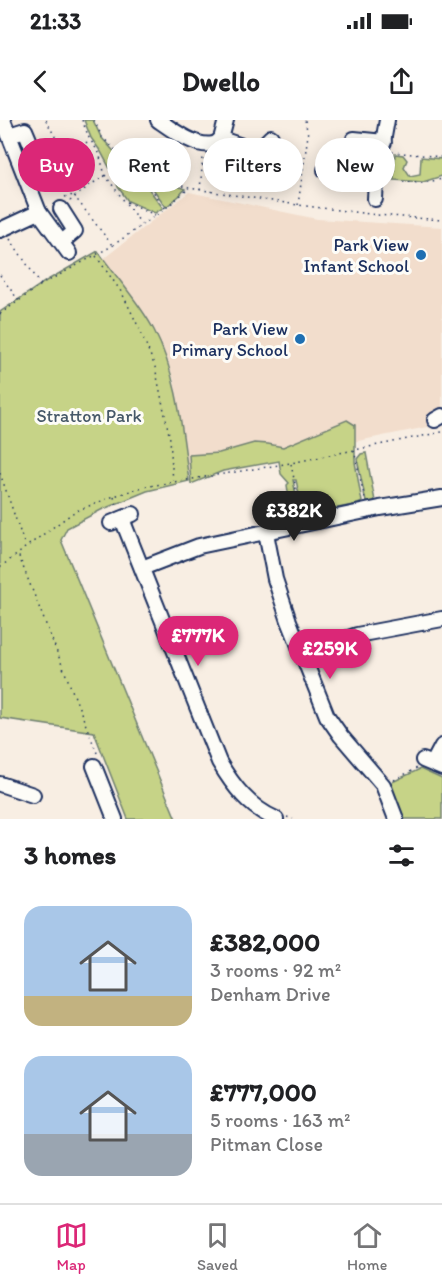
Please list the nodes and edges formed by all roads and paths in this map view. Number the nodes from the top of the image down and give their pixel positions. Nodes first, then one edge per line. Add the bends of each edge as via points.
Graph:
1 (3, 120) edge
2 (46, 120) edge
3 (82, 120) edge
4 (94, 120) edge
5 (158, 120) edge
6 (226, 120) edge
7 (305, 120) edge
8 (387, 120) edge
9 (9, 135) junction
10 (29, 138) edge
11 (56, 138) edge
12 (90, 138) edge
13 (221, 138) edge
14 (384, 138) edge
15 (107, 141) edge
16 (203, 144) edge
17 (95, 147) edge
18 (395, 148) edge
19 (203, 156) edge
20 (442, 157) edge
21 (105, 175) junction
22 (442, 178) edge
23 (95, 182) edge
24 (403, 182) dead end
25 (191, 188) edge
26 (200, 190) junction
27 (73, 192) edge
28 (81, 192) edge
29 (154, 192) edge
30 (184, 192) edge
31 (376, 192) edge
32 (75, 197) junction
33 (375, 199) dead end
34 (125, 201) junction
35 (298, 206) junction
36 (166, 208) junction
37 (61, 209) dead end
38 (39, 212) junction
39 (156, 216) junction
40 (442, 220) edge
41 (142, 225) junction
42 (2, 229) edge
43 (112, 246) junction
44 (96, 256) junction
45 (0, 275) edge
46 (41, 285) junction
47 (19, 301) junction
48 (0, 314) edge
49 (440, 423) edge
50 (354, 450) junction
51 (291, 463) junction
52 (1, 476) edge
53 (173, 483) junction
54 (442, 498) edge
55 (365, 504) dead end
56 (122, 519) dead end
57 (295, 519) dead end
58 (266, 532) junction
59 (26, 547) junction
60 (18, 554) junction
61 (0, 567) edge
62 (142, 568) junction
63 (442, 619) edge
64 (303, 654) junction
65 (442, 746) edge
66 (95, 759) joint
67 (433, 764) edge
68 (0, 784) edge
69 (383, 785) junction
70 (33, 795) dead end
71 (115, 819) edge
72 (276, 819) edge
73 (396, 819) edge

1 - 9 street
2 - 11 path
3 - 12 path
4 - 15 path
5 - 16 street
6 - 13 street
7 - 35 path via 308,135
8 - 14 street
9 - 10 street via 25,129
9 - 38 street
17 - 21 path
18 - 20 path
19 - 26 path
21 - 23 path
21 - 34 path
22 - 24 path via 423,183
25 - 26 path
26 - 35 path
27 - 32 path
28 - 32 path
29 - 36 path
30 - 36 path
31 - 33 street
32 - 43 path
34 - 39 path
34 - 41 path
35 - 40 path
36 - 39 path
37 - 38 street via 75,231 65,247
38 - 42 street
39 - 41 path
41 - 43 path
42 - 46 path
43 - 44 path
44 - 46 path
44 - 53 path via 122,293 155,367 170,439
45 - 47 path
46 - 47 path
47 - 48 path
49 - 50 path
50 - 51 path
50 - 55 path
51 - 53 path
51 - 57 path via 298,499
52 - 59 path
53 - 59 path via 143,487 74,512
54 - 58 street
56 - 62 street
58 - 62 street via 200,546
58 - 64 street via 275,579
59 - 60 path
60 - 61 path
60 - 66 path
62 - 72 street via 219,762 250,803
63 - 64 street via 357,634
64 - 69 street via 327,716
65 - 67 street
66 - 71 street
67 - 69 path
68 - 70 street
69 - 73 street

